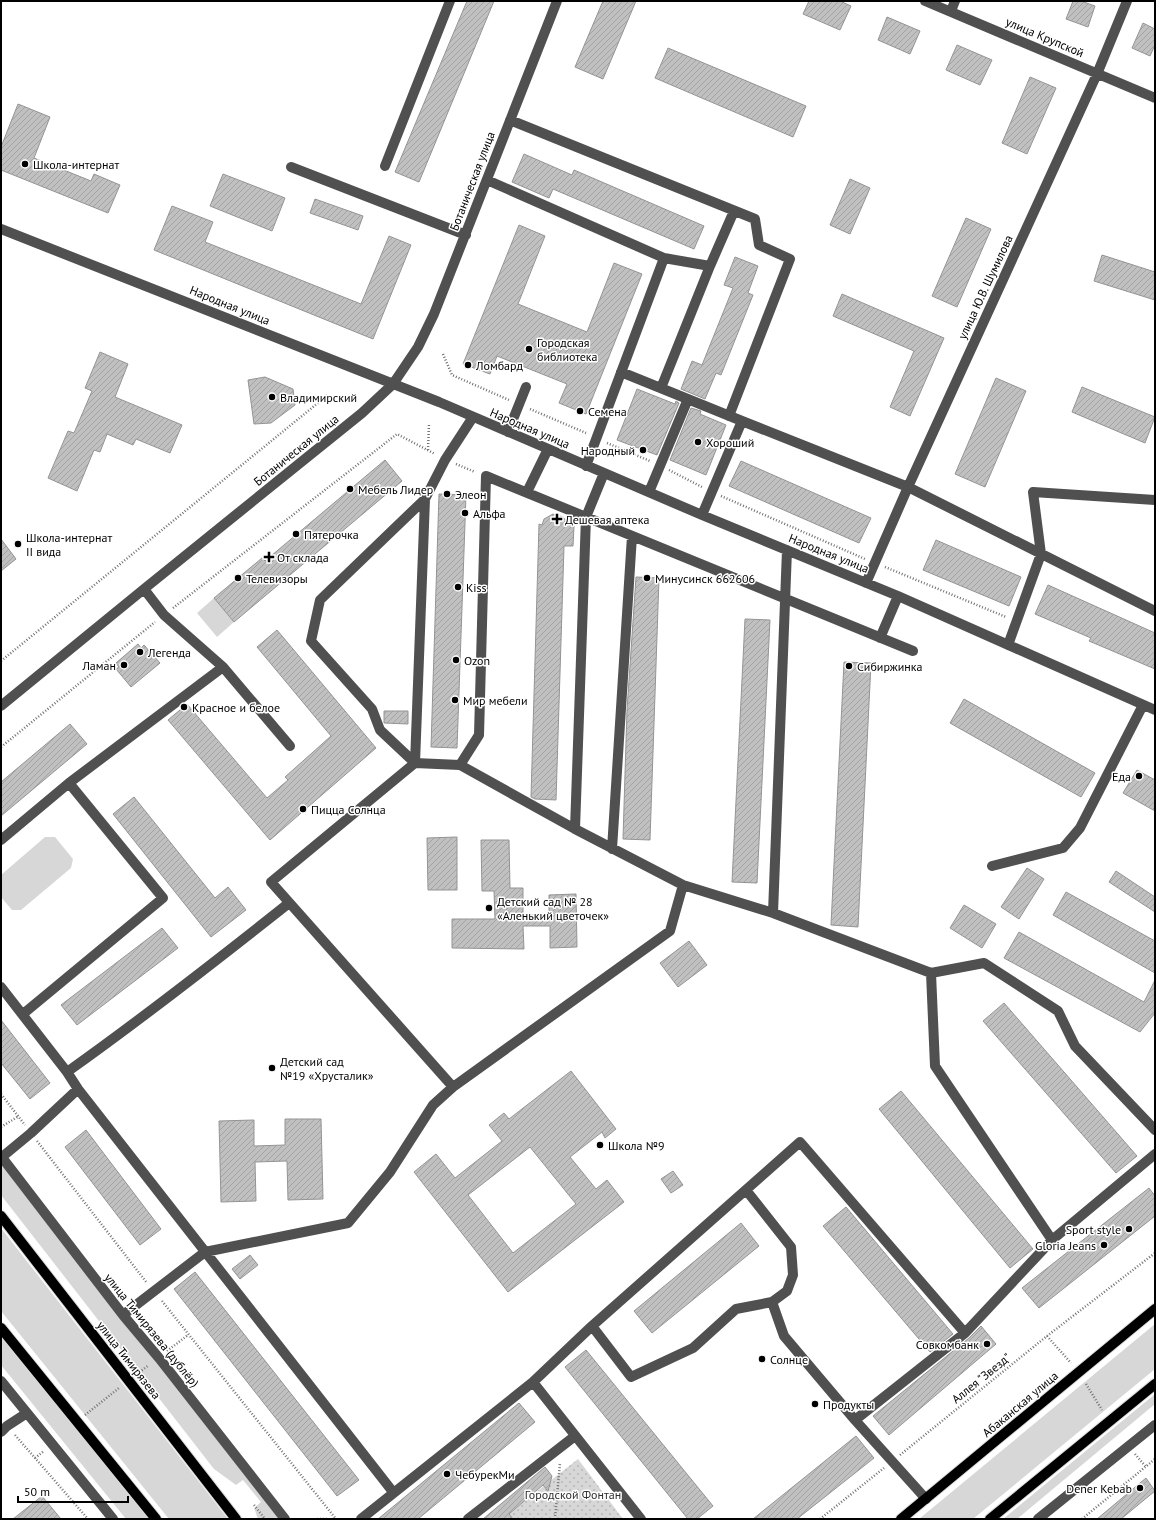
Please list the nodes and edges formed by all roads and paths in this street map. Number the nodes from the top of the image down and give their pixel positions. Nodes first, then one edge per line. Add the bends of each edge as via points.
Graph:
1 (450, 1) edge
2 (558, 1) edge
3 (925, 1) edge
4 (955, 1) edge
5 (1127, 1) edge
6 (951, 11) junction
7 (1097, 74) junction
8 (1155, 98) edge
9 (510, 120) junction
10 (386, 166) dead end
11 (291, 167) dead end
12 (487, 180) junction
13 (734, 211) junction
14 (1, 229) edge
15 (466, 235) junction
16 (664, 258) junction
17 (710, 266) junction
18 (621, 372) junction
19 (394, 384) junction
20 (526, 387) dead end
21 (661, 388) junction
22 (329, 394) dead end
23 (688, 399) junction
24 (729, 416) junction
25 (472, 417) junction
26 (742, 421) junction
27 (429, 424) dead end
28 (508, 432) junction
29 (397, 434) dead end
30 (548, 449) junction
31 (428, 450) dead end
32 (586, 466) junction
33 (604, 473) junction
34 (908, 487) junction
35 (527, 492) junction
36 (649, 492) junction
37 (424, 499) junction
38 (1155, 500) edge
39 (702, 515) junction
40 (586, 517) junction
41 (632, 536) junction
42 (787, 550) junction
43 (1041, 554) junction
44 (866, 582) junction
45 (144, 589) junction
46 (898, 596) junction
47 (785, 599) junction
48 (1155, 611) edge
49 (164, 615) junction
50 (880, 638) junction
51 (1008, 645) junction
52 (913, 652) dead end
53 (1, 661) edge
54 (222, 667) junction
55 (1143, 704) junction
56 (1, 706) edge
57 (1155, 710) edge
58 (290, 746) dead end
59 (1, 747) edge
60 (415, 763) junction
61 (460, 765) junction
62 (70, 782) junction
63 (575, 830) junction
64 (1, 840) edge
65 (612, 848) junction
66 (992, 866) dead end
67 (683, 885) junction
68 (289, 903) junction
69 (773, 913) junction
70 (931, 974) junction
71 (1, 987) edge
72 (23, 1014) junction
73 (67, 1072) junction
74 (453, 1087) junction
75 (78, 1089) junction
76 (1, 1094) edge
77 (19, 1116) junction
78 (1, 1127) edge
79 (1155, 1130) edge
80 (31, 1133) junction
81 (1155, 1154) edge
82 (1, 1156) edge
83 (746, 1190) junction
84 (1, 1216) edge
85 (1052, 1240) junction
86 (205, 1252) junction
87 (1155, 1253) edge
88 (154, 1291) junction
89 (772, 1302) junction
90 (1155, 1309) edge
91 (123, 1315) junction
92 (592, 1326) junction
93 (1, 1328) edge
94 (965, 1333) junction
95 (188, 1335) junction
96 (1047, 1336) junction
97 (159, 1358) junction
98 (1071, 1363) dead end
99 (1, 1381) edge
100 (129, 1381) junction
101 (533, 1382) junction
102 (1086, 1384) dead end
103 (1155, 1384) edge
104 (1102, 1410) dead end
105 (26, 1413) junction
106 (855, 1420) junction
107 (77, 1421) junction
108 (1155, 1424) edge
109 (4, 1429) edge
110 (575, 1436) junction
111 (52, 1445) junction
112 (562, 1446) junction
113 (35, 1458) junction
114 (1155, 1459) edge
115 (892, 1461) junction
116 (393, 1492) junction
117 (926, 1499) junction
118 (254, 1505) dead end
119 (88, 1519) edge
120 (113, 1519) edge
121 (156, 1519) edge
122 (236, 1519) edge
123 (265, 1519) edge
124 (285, 1519) edge
125 (318, 1519) edge
126 (329, 1519) edge
127 (336, 1519) edge
128 (361, 1519) edge
129 (468, 1519) edge
130 (555, 1519) edge
131 (641, 1519) edge
132 (820, 1519) edge
133 (901, 1519) edge
134 (990, 1519) edge
135 (1038, 1519) edge
136 (1082, 1519) edge

1 - 10 street
2 - 9 street, Ботаническая улица
3 - 6 street, улица Крупской
4 - 6 street
5 - 7 street, улица Ю.В. Шумилова
6 - 7 street, улица Крупской
7 - 8 street, улица Крупской
7 - 34 street, улица Ю.В. Шумилова
9 - 12 street, Ботаническая улица
9 - 13 street
11 - 15 street
12 - 15 street, Ботаническая улица
12 - 16 street
13 - 17 street
13 - 24 street via 755,219 759,245 790,259
14 - 19 street, Народная улица
15 - 19 street, Ботаническая улица via 434,314 418,347
16 - 17 street
16 - 18 street
17 - 21 street
18 - 21 street
18 - 32 street
19 - 25 street, Народная улица
19 - 45 street, Ботаническая улица via 362,413
20 - 28 street
21 - 23 street
22 - 53 path
23 - 24 street
23 - 36 street
24 - 26 street
25 - 28 street, Народная улица
25 - 37 street via 444,460
26 - 34 street
26 - 39 street
27 - 31 path
28 - 30 street, Народная улица
29 - 49 path
30 - 32 street, Народная улица
30 - 35 street
32 - 33 street, Народная улица
33 - 36 street, Народная улица
33 - 40 street
34 - 43 street
34 - 44 street, улица Ю.В. Шумилова
35 - 40 street
35 - 61 street via 486,476 479,735
36 - 39 street, Народная улица
37 - 60 street
37 - 60 street via 320,600 311,641 372,709 380,730
38 - 43 street via 1033,492
39 - 42 street, Народная улица
40 - 41 street
40 - 63 street
41 - 47 street
41 - 65 street
42 - 44 street, Народная улица
42 - 47 street
43 - 48 street
43 - 51 street
44 - 46 street, Народная улица
45 - 49 street
45 - 56 street, Ботаническая улица
46 - 50 street
46 - 51 street, Народная улица
47 - 50 street
47 - 69 street
49 - 54 street
49 - 59 path
50 - 52 street
51 - 55 street, Народная улица
54 - 58 street
54 - 62 street
55 - 57 street, Народная улица
55 - 66 street via 1080,828 1064,848
60 - 61 street
60 - 68 street via 271,882
61 - 63 street
62 - 64 street
62 - 72 street via 163,898
63 - 65 street
65 - 67 street
67 - 69 street
67 - 74 street via 670,931
68 - 73 street via 185,985
68 - 74 street
69 - 70 street
70 - 79 street via 984,963 1058,1011 1075,1046
70 - 85 street via 935,1066
71 - 72 street
72 - 73 street
73 - 75 street
74 - 86 street via 433,1104 390,1172 348,1223
75 - 80 street
75 - 86 street
76 - 77 path
77 - 78 path
77 - 80 path
80 - 82 street
80 - 88 path
81 - 85 street
82 - 91 street, улица Тимирязева (дублёр)
83 - 89 street via 791,1247 793,1275 787,1291
83 - 92 street
83 - 94 street via 800,1142
84 - 100 main road, улица Тимирязева
85 - 94 street
86 - 88 street
86 - 116 street
87 - 96 path, Аллея "Звезд"
88 - 91 street
88 - 95 path
89 - 92 street via 736,1309 693,1348 631,1377
89 - 106 street via 784,1336
90 - 117 main road, Абаканская улица
91 - 97 street, улица Тимирязева (дублёр)
92 - 101 street
93 - 107 main road
94 - 106 street
95 - 97 path
95 - 127 path
96 - 98 path
96 - 115 path, Аллея "Звезд"
97 - 100 path
97 - 124 street, улица Тимирязева (дублёр)
99 - 105 street
100 - 107 path
100 - 122 main road, улица Тимирязева
101 - 110 street
101 - 116 street
102 - 104 path
103 - 134 main road
105 - 109 street
105 - 111 street
106 - 115 street
107 - 121 main road
108 - 135 street
109 - 113 path
110 - 112 street
110 - 131 street
111 - 113 path
111 - 120 street
112 - 129 street
112 - 130 path
113 - 119 path
114 - 136 path
115 - 117 street
115 - 132 path, Аллея "Звезд"
116 - 128 street
117 - 133 main road, Абаканская улица
118 - 123 path
125 - 126 path

